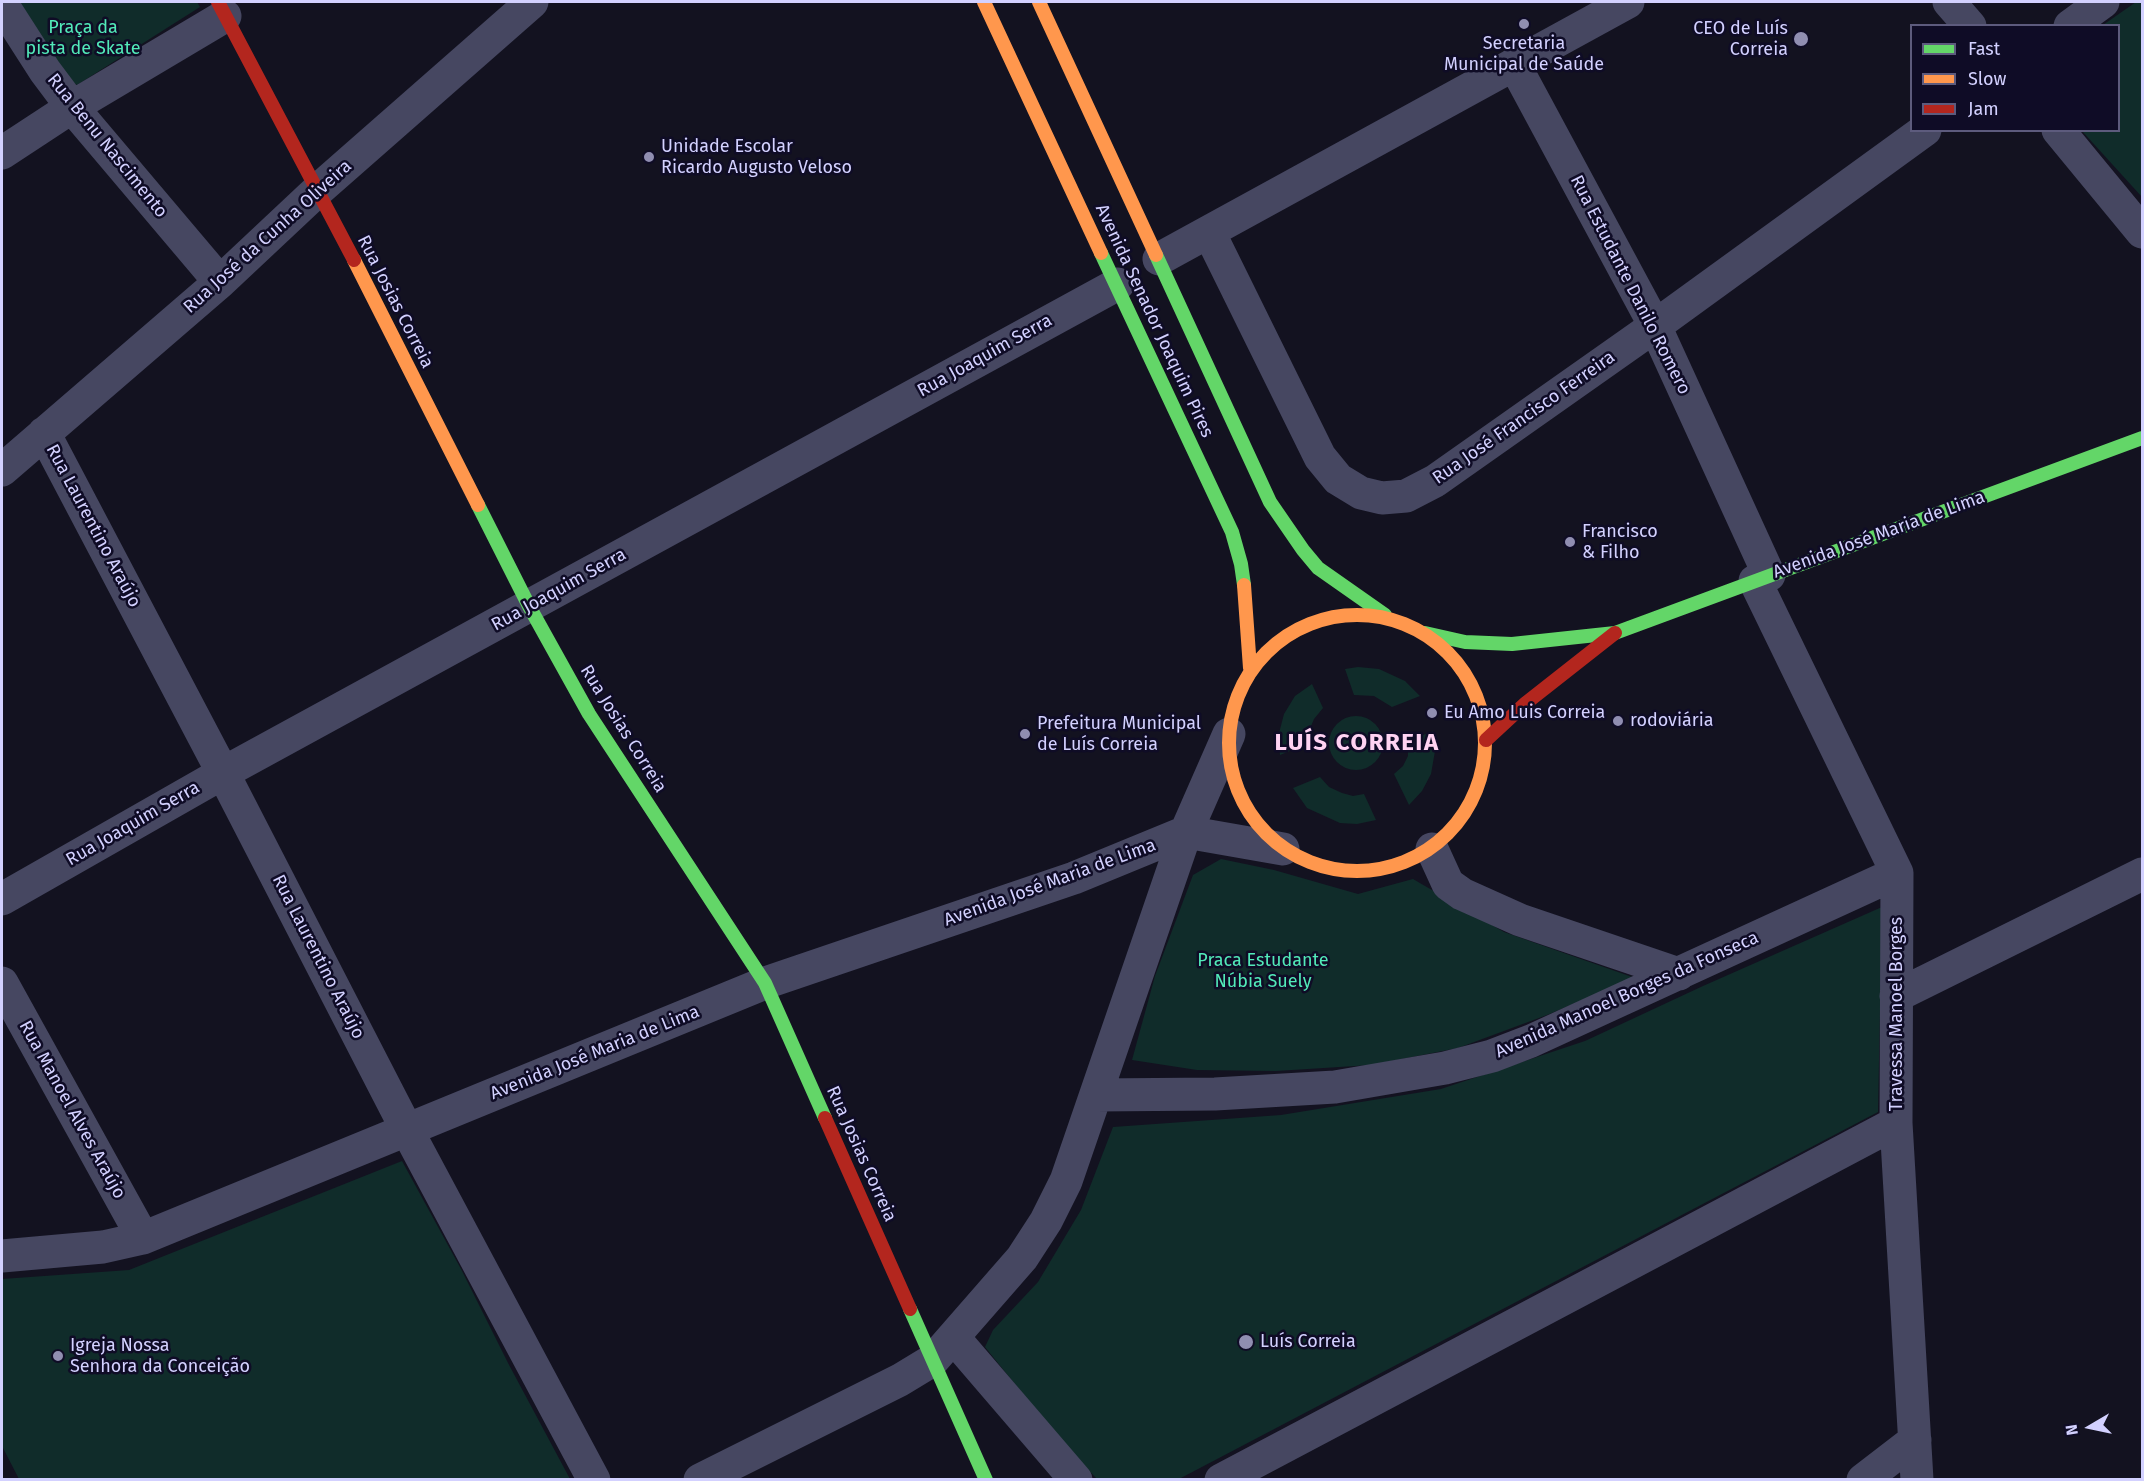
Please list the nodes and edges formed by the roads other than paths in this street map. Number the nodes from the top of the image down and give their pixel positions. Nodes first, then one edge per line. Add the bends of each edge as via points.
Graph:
1 (532, 2) edge
2 (984, 2) edge
3 (1039, 2) edge
4 (1628, 2) edge
5 (1949, 2) edge
6 (2103, 2) edge
7 (2, 4) edge
8 (221, 9) edge
9 (1968, 24) edge
10 (2073, 24) edge
11 (1514, 64) junction
12 (72, 107) junction
13 (1922, 132) edge
14 (2060, 132) edge
15 (2, 153) edge
16 (318, 190) junction
17 (1209, 232) junction
18 (2142, 232) edge
19 (1159, 259) junction
20 (220, 282) junction
21 (1118, 284) junction
22 (1655, 326) junction
23 (44, 433) junction
24 (2142, 438) edge
25 (2, 470) edge
26 (1762, 578) junction
27 (529, 606) junction
28 (1389, 618) junction
29 (1424, 633) junction
30 (1615, 633) junction
31 (1250, 668) junction
32 (1229, 734) junction
33 (1486, 740) junction
34 (223, 773) junction
35 (1186, 832) junction
36 (1283, 849) junction
37 (1431, 849) junction
38 (1897, 873) junction
39 (2142, 874) edge
40 (2, 898) edge
41 (1679, 974) junction
42 (2, 983) edge
43 (765, 983) junction
44 (1896, 996) junction
45 (1096, 1095) junction
46 (1896, 1123) junction
47 (407, 1130) junction
48 (143, 1238) junction
49 (2, 1256) edge
50 (943, 1349) junction
51 (1915, 1440) junction
52 (594, 1479) edge
53 (700, 1479) edge
54 (986, 1479) edge
55 (1076, 1479) edge
56 (1221, 1479) edge
57 (1863, 1479) edge
58 (1917, 1479) edge

1 - 16 street, Rua José da Cunha Oliveira
2 - 21 main road, Avenida Senador Joaquim Pires
3 - 19 main road, Avenida Senador Joaquim Pires
4 - 11 street
5 - 9 street
6 - 10 street
7 - 12 street, Rua Benu Nascimento
8 - 12 street
8 - 16 main road, Rua Josias Correia
11 - 17 street
11 - 22 street, Rua Estudante Danilo Romero
12 - 15 street
12 - 20 street, Rua Benu Nascimento
13 - 22 street, Rua José Francisco Ferreira
14 - 18 street
16 - 20 street, Rua José da Cunha Oliveira
16 - 27 main road, Rua Josias Correia
17 - 19 street
17 - 22 street, Rua José Francisco Ferreira via 1320,457 1338,479 1382,498 1406,496 1435,481
19 - 28 main road, Avenida Senador Joaquim Pires via 1270,502 1318,568
20 - 23 street, Rua José da Cunha Oliveira
21 - 27 street, Rua Joaquim Serra
21 - 31 main road, Avenida Senador Joaquim Pires via 1232,532 1246,598
22 - 26 street, Rua Estudante Danilo Romero
23 - 25 street, Rua José da Cunha Oliveira
23 - 34 street, Rua Laurentino Araújo
24 - 26 main road, Avenida José Maria de Lima
26 - 30 main road, Avenida José Maria de Lima
26 - 38 street, Travessa Manoel Borges
27 - 34 street, Rua Joaquim Serra
27 - 43 main road, Rua Josias Correia via 589,714
28 - 29 main road, Avenida José Maria de Lima
28 - 31 main road, Avenida José Maria de Lima via 1352,614 1316,621 1283,638
29 - 30 main road, Avenida José Maria de Lima via 1466,642 1512,644
29 - 33 main road, Avenida José Maria de Lima via 1456,660 1478,698
30 - 33 main road, Avenida José Maria de Lima
31 - 32 main road, Avenida José Maria de Lima via 1237,697
32 - 35 street
32 - 36 main road, Avenida José Maria de Lima via 1233,778 1252,818
33 - 37 main road, Avenida José Maria de Lima via 1480,783 1460,822
34 - 40 street, Rua Joaquim Serra
34 - 47 street, Rua Laurentino Araújo
35 - 36 street
35 - 43 street, Avenida José Maria de Lima via 1074,878
35 - 45 street
36 - 37 main road, Avenida José Maria de Lima via 1318,866 1357,873 1396,867
37 - 41 street via 1448,884 1462,894 1520,920
38 - 41 street, Avenida Manoel Borges da Fonseca
38 - 44 street, Travessa Manoel Borges
39 - 44 street
41 - 45 street, Avenida Manoel Borges da Fonseca via 1531,1041 1445,1068 1335,1087
42 - 48 street, Rua Manoel Alves Araújo
43 - 47 street, Avenida José Maria de Lima
43 - 50 main road, Rua Josias Correia
44 - 46 street, Travessa Manoel Borges
45 - 50 street via 1066,1181 1046,1221 1022,1258
46 - 51 street, Travessa Manoel Borges
46 - 56 street
47 - 48 street, Avenida José Maria de Lima
47 - 52 street, Rua Laurentino Araújo
48 - 49 street, Avenida José Maria de Lima via 103,1247
50 - 53 street via 900,1380
50 - 54 main road, Rua Josias Correia
50 - 55 street
51 - 57 street
51 - 58 street, Travessa Manoel Borges

